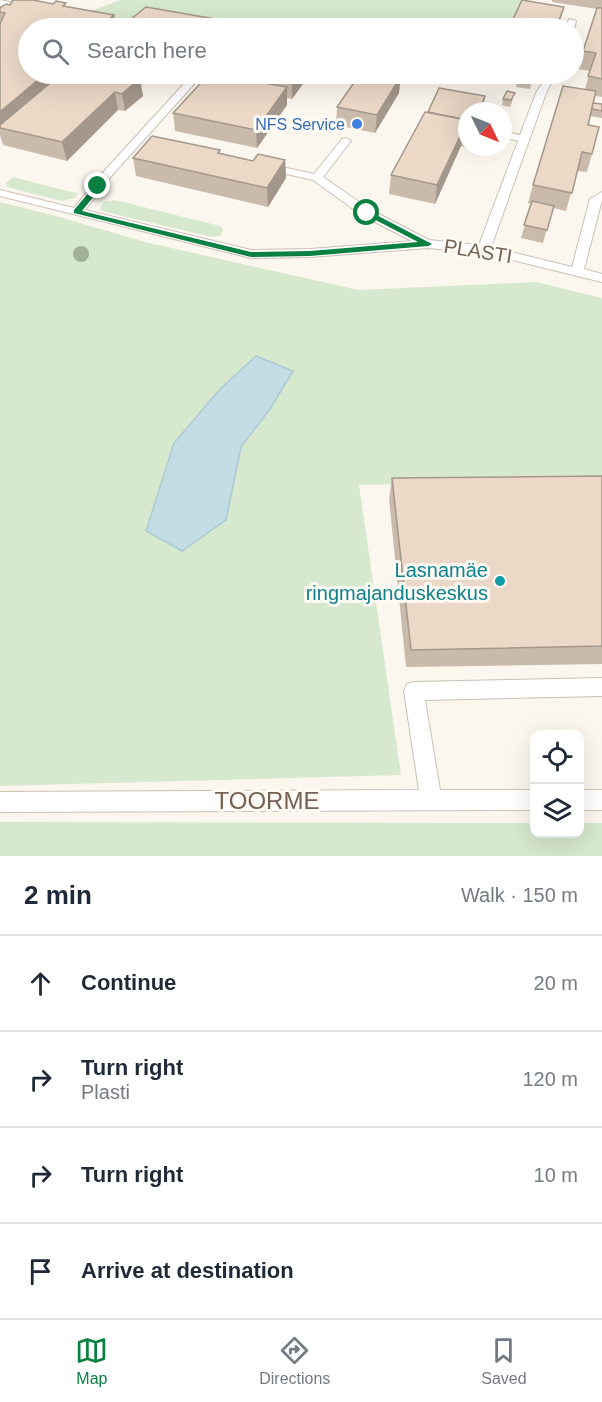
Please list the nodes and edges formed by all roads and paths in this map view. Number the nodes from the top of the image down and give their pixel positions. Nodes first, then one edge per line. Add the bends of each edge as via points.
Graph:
1 (0, 3) edge
2 (0, 20) edge
3 (189, 84) edge
4 (546, 84) edge
5 (512, 136) edge
6 (524, 138) junction
7 (346, 141) dead end
8 (261, 165) edge
9 (317, 178) junction
10 (0, 193) edge
11 (602, 195) edge
12 (77, 212) junction
13 (428, 244) junction
14 (484, 249) junction
15 (577, 272) junction
16 (602, 278) edge
17 (602, 687) edge
18 (431, 800) junction
19 (530, 800) edge
20 (584, 800) edge
21 (602, 800) edge
22 (0, 802) edge

1 - 2 lane via 18,6
3 - 12 lane
4 - 6 lane
5 - 6 lane
6 - 14 lane
7 - 9 lane
8 - 9 lane
9 - 13 lane via 367,213
10 - 12 lane, PLASTI
11 - 15 lane via 596,199
12 - 13 lane, PLASTI via 251,254 310,254
13 - 14 lane, PLASTI
14 - 15 lane, PLASTI
15 - 16 lane, PLASTI
17 - 18 lane via 414,691
18 - 19 lane, TOORME
18 - 22 lane, TOORME
20 - 21 lane

